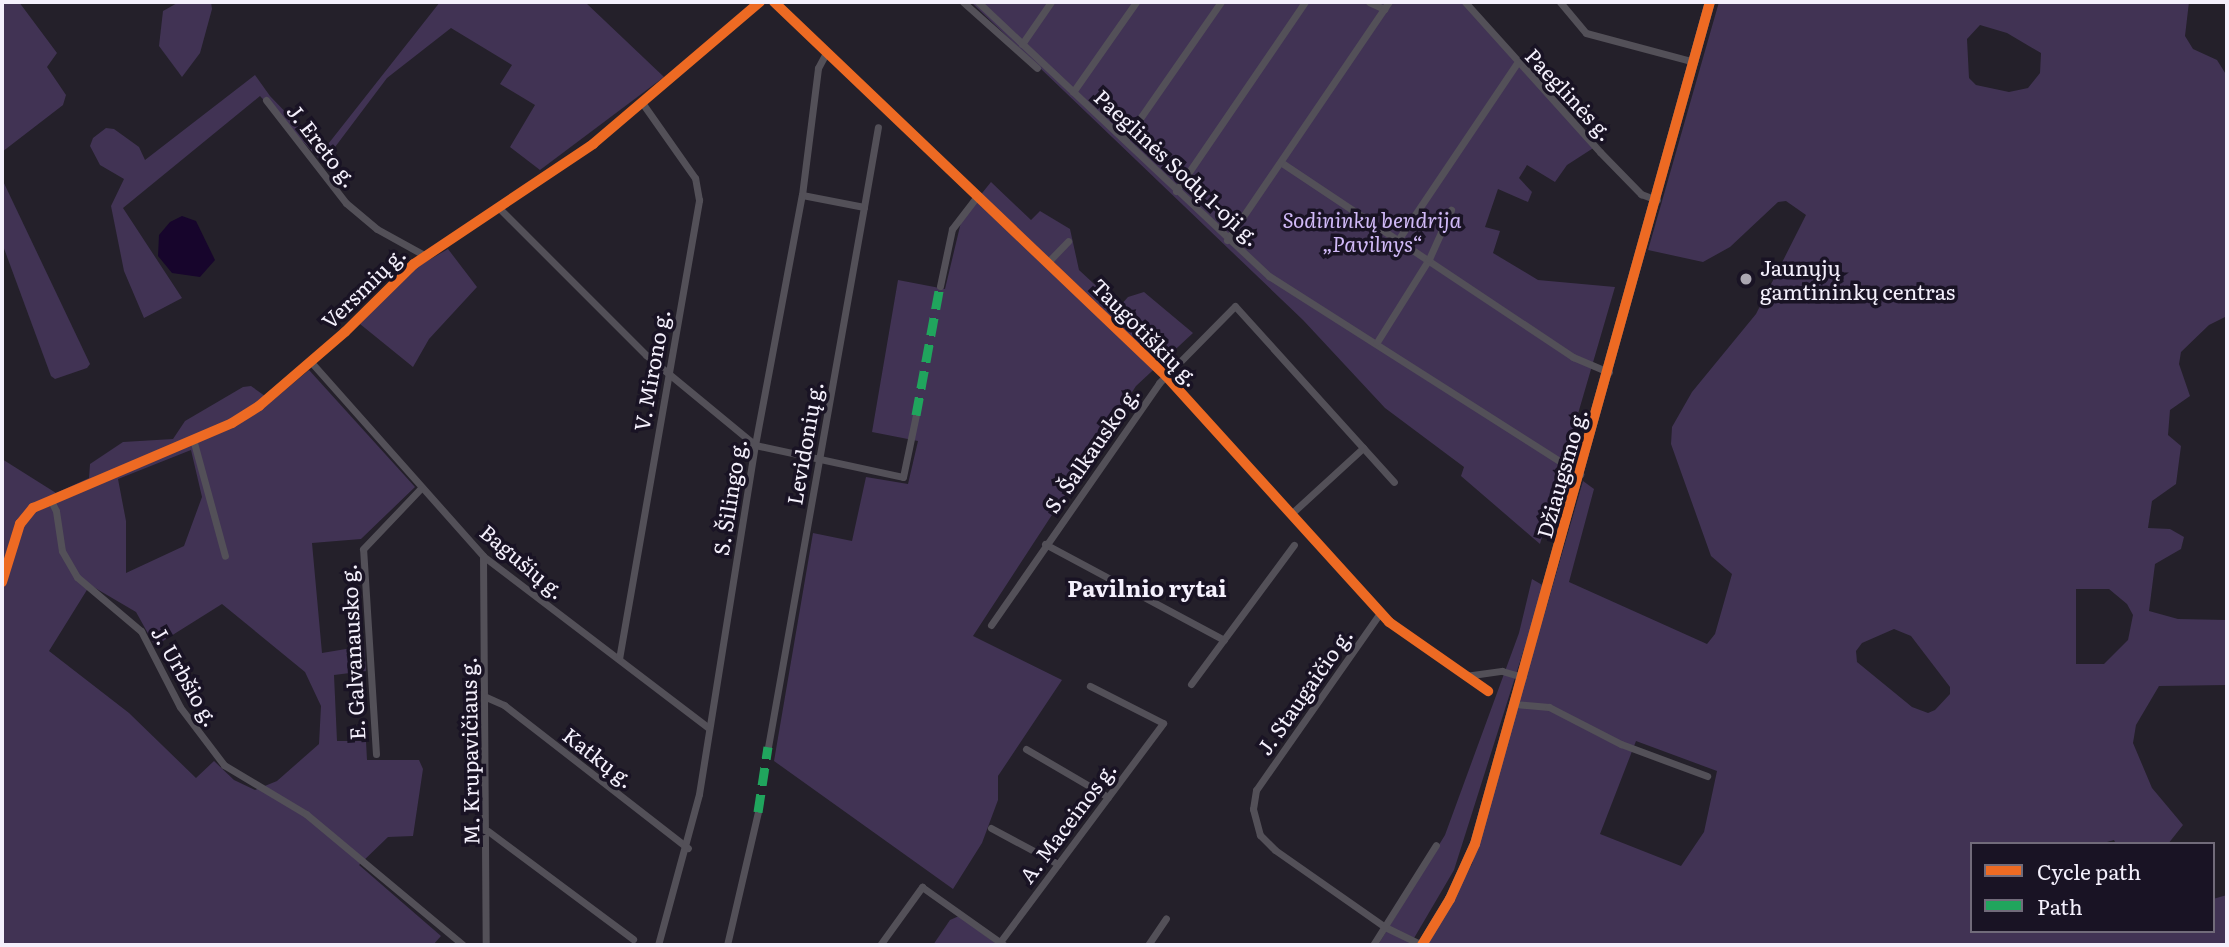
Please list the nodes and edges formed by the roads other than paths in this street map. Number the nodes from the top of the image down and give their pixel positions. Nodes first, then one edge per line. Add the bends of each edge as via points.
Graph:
1 (760, 2) edge
2 (774, 2) edge
3 (963, 2) edge
4 (978, 2) edge
5 (1051, 2) edge
6 (1136, 2) edge
7 (1221, 2) edge
8 (1305, 2) edge
9 (1369, 2) edge
10 (1389, 2) edge
11 (1465, 2) edge
12 (1560, 2) edge
13 (1710, 2) edge
14 (1384, 9) junction
15 (1022, 44) junction
16 (826, 53) junction
17 (1695, 62) junction
18 (1517, 63) junction
19 (1037, 68) dead end
20 (1073, 92) junction
21 (266, 100) dead end
22 (643, 104) junction
23 (878, 127) dead end
24 (1125, 140) junction
25 (1282, 163) junction
26 (1176, 191) junction
27 (802, 195) junction
28 (978, 195) junction
29 (1657, 200) junction
30 (498, 207) junction
31 (864, 207) junction
32 (1451, 210) dead end
33 (1227, 240) junction
34 (1398, 240) junction
35 (1068, 241) dead end
36 (424, 255) junction
37 (1429, 259) junction
38 (1048, 262) junction
39 (940, 286) dead end
40 (1377, 342) junction
41 (311, 362) junction
42 (1609, 372) junction
43 (668, 373) junction
44 (1166, 376) junction
45 (916, 415) dead end
46 (193, 439) junction
47 (755, 445) junction
48 (1363, 448) junction
49 (819, 460) junction
50 (1580, 474) junction
51 (1394, 482) dead end
52 (421, 488) junction
53 (50, 499) junction
54 (1291, 514) junction
55 (1045, 544) junction
56 (1294, 545) dead end
57 (225, 556) dead end
58 (484, 556) junction
59 (2, 583) edge
60 (1380, 613) junction
61 (991, 625) dead end
62 (1224, 640) junction
63 (619, 659) junction
64 (1465, 676) junction
65 (1523, 677) junction
66 (1191, 684) dead end
67 (1090, 686) dead end
68 (1488, 691) dead end
69 (486, 697) junction
70 (1515, 704) junction
71 (709, 728) junction
72 (768, 747) dead end
73 (1026, 749) dead end
74 (376, 754) dead end
75 (1707, 776) dead end
76 (1108, 796) junction
77 (758, 812) dead end
78 (991, 828) dead end
79 (488, 831) junction
80 (1436, 845) dead end
81 (688, 848) junction
82 (1058, 864) junction
83 (1166, 918) dead end
84 (1385, 927) junction
85 (632, 939) dead end
86 (1002, 944) edge
87 (463, 945) edge
88 (486, 945) edge
89 (658, 945) edge
90 (727, 945) edge
91 (880, 945) edge
92 (1147, 945) edge
93 (1373, 945) edge
94 (1422, 945) edge

1 - 22 street, Versmių g.
2 - 16 street, Taugotiškių g.
3 - 19 street
4 - 15 street, Paeglinės Sodų 1-oji g.
5 - 15 street
6 - 20 street
7 - 24 street
8 - 26 street
9 - 14 street
10 - 14 street
11 - 18 street, Paeglinės g.
12 - 17 street via 1586,33
13 - 17 street, Džiaugsmo g.
14 - 25 street
15 - 20 street, Paeglinės Sodų 1-oji g.
16 - 27 street, S. Šilingo g. via 818,68 807,132
16 - 28 street, Taugotiškių g.
17 - 29 street, Džiaugsmo g.
18 - 29 street, Paeglinės g. via 1641,194
18 - 34 street
20 - 24 street, Paeglinės Sodų 1-oji g.
21 - 36 street, J. Ereto g. via 346,203 377,229
22 - 30 street, Versmių g. via 567,163
22 - 43 street, V. Mirono g. via 699,190
23 - 31 street, Levidonių g.
24 - 26 street, Paeglinės Sodų 1-oji g.
25 - 33 street
25 - 34 street
26 - 33 street, Paeglinės Sodų 1-oji g.
27 - 31 street
27 - 47 street, S. Šilingo g.
28 - 38 street, Taugotiškių g.
28 - 39 street via 953,229
29 - 42 street, Džiaugsmo g.
30 - 36 street, Versmių g.
30 - 43 street
31 - 49 street, Levidonių g.
32 - 37 street
33 - 40 street, Paeglinės Sodų 1-oji g. via 1269,276
34 - 37 street
35 - 38 street
36 - 41 street, Versmių g.
37 - 40 street
37 - 42 street via 1573,357
38 - 44 street, Taugotiškių g.
40 - 50 street, Paeglinės Sodų 1-oji g.
41 - 46 street, Versmių g. via 259,406
41 - 52 street, Bagušių g.
42 - 50 street, Džiaugsmo g.
43 - 47 street
43 - 63 street, V. Mirono g.
44 - 48 street, S. Šalkausko g. via 1235,306
44 - 54 street, Taugotiškių g.
44 - 55 street, S. Šalkausko g.
45 - 49 street via 903,477
46 - 53 street, Versmių g.
46 - 57 street
47 - 49 street
47 - 71 street, S. Šilingo g.
48 - 51 street
48 - 54 street
49 - 72 street, Levidonių g.
50 - 65 street, Džiaugsmo g.
52 - 58 street, Bagušių g.
52 - 74 street, E. Galvanausko g. via 363,549
53 - 59 street, Versmių g. via 33,508 20,524
53 - 87 street, J. Urbšio g. via 62,551 77,577 141,631 180,707 223,765 306,814
54 - 60 street, Taugotiškių g.
55 - 61 street, S. Šalkausko g.
55 - 62 street
56 - 62 street
58 - 63 street, Bagušių g.
58 - 69 street, M. Krupavičiaus g.
60 - 64 street, Taugotiškių g.
60 - 84 street, J. Staugaičio g. via 1256,790 1253,809 1260,835
62 - 66 street
63 - 71 street, Bagušių g.
64 - 65 street via 1502,671
64 - 68 street, Taugotiškių g.
65 - 70 street, Džiaugsmo g.
67 - 76 street, A. Maceinos g. via 1163,723
69 - 79 street, M. Krupavičiaus g.
69 - 81 street, Katkų g. via 504,705
70 - 75 street via 1549,707 1621,744
70 - 94 street, Džiaugsmo g. via 1465,870
71 - 81 street, S. Šilingo g.
73 - 76 street
76 - 82 street, A. Maceinos g.
77 - 90 street
78 - 82 street
79 - 85 street
79 - 88 street, M. Krupavičiaus g.
80 - 84 street
81 - 89 street, S. Šilingo g.
82 - 86 street, A. Maceinos g.
83 - 92 street
84 - 93 street
84 - 94 street
86 - 91 street via 922,887

